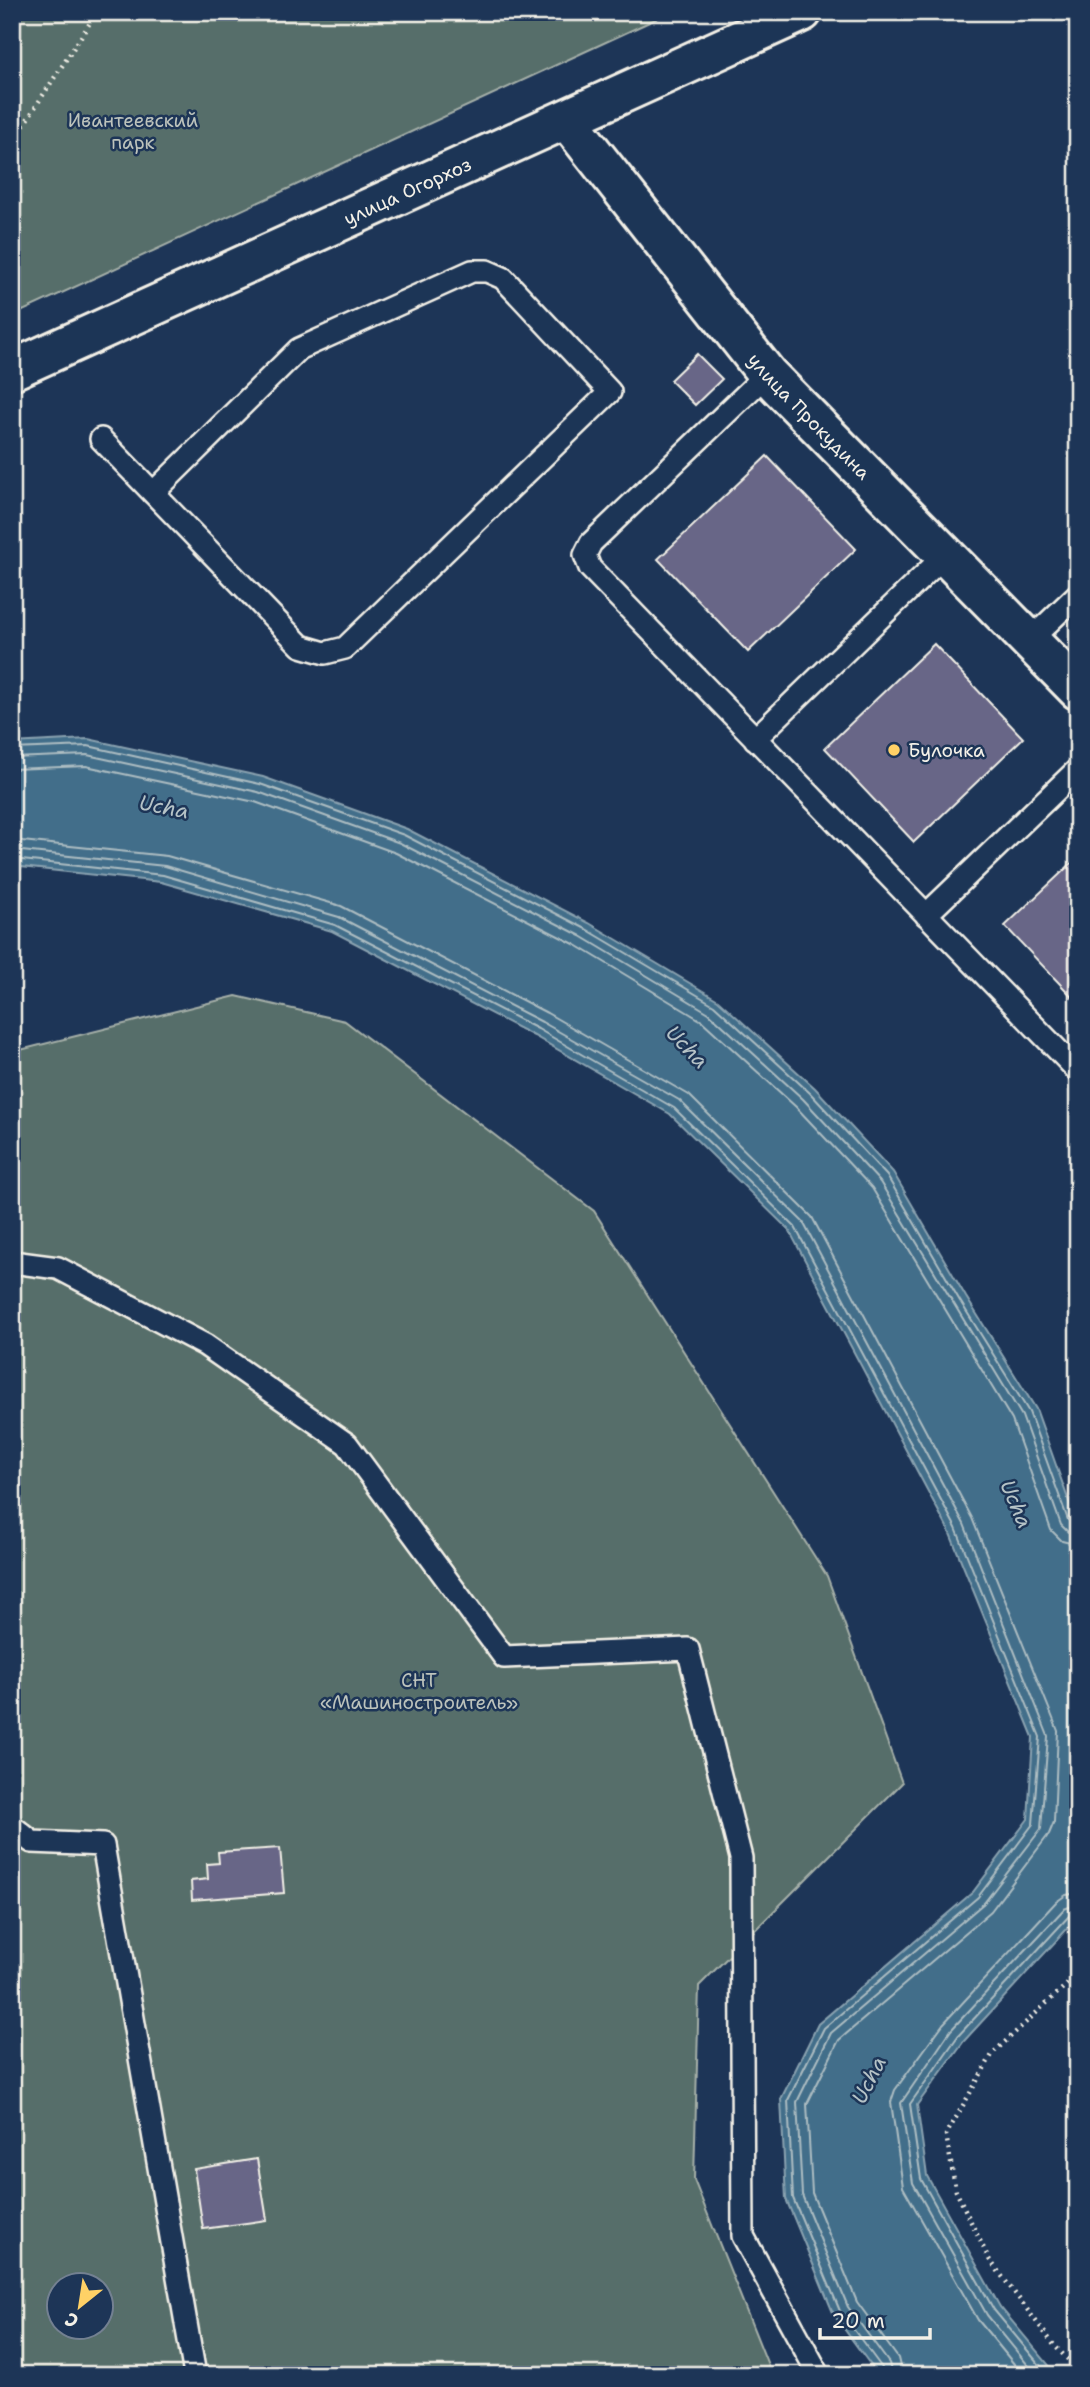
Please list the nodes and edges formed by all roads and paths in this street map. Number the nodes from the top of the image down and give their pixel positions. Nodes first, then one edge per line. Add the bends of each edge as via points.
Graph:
1 (97, 12) edge
2 (802, 12) edge
3 (567, 120) junction
4 (12, 142) edge
5 (12, 370) edge
6 (767, 374) junction
7 (101, 439) dead end
8 (153, 493) junction
9 (945, 555) junction
10 (1078, 594) edge
11 (1029, 641) junction
12 (1078, 690) edge
13 (755, 739) junction
14 (1078, 769) edge
15 (926, 915) junction
16 (1078, 1071) edge
17 (12, 1262) edge
18 (12, 1826) edge
19 (1078, 1974) edge
20 (1078, 2370) edge
21 (195, 2375) edge
22 (819, 2375) edge

1 - 4 path
2 - 3 street, улица Огорхоз
3 - 5 street, улица Огорхоз
3 - 6 street, улица Прокудина
6 - 9 street, улица Прокудина
6 - 13 lane via 591,543 584,555 590,568
7 - 8 lane
8 - 8 lane via 299,349 472,271 503,278 610,392 345,648 325,653 301,646
9 - 11 street, улица Прокудина
9 - 13 lane
10 - 11 lane
11 - 12 street, улица Прокудина
13 - 15 lane
14 - 15 lane
15 - 16 lane
17 - 22 lane via 58,1268 205,1345 347,1444 504,1657 688,1649 741,1858 743,2236
18 - 21 lane via 32,1842 103,1845
19 - 20 path via 993,2053 946,2135 956,2191 989,2259

